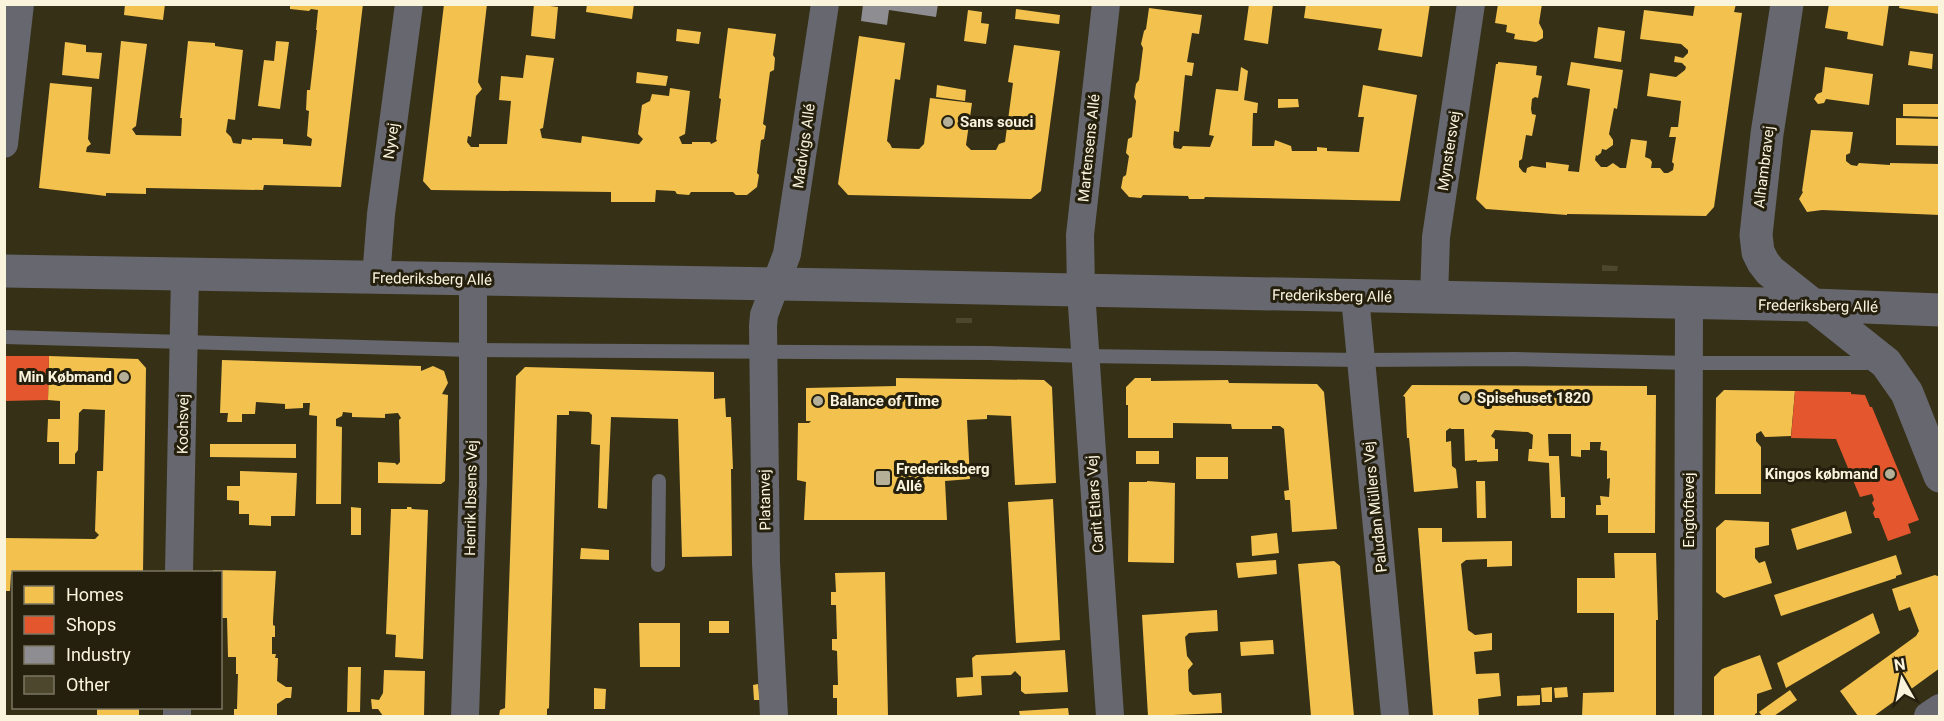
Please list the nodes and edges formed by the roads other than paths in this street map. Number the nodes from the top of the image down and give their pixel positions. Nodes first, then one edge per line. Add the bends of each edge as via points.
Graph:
1 (20, 4) edge
2 (410, 4) edge
3 (825, 4) edge
4 (1106, 4) edge
5 (1471, 4) edge
6 (1787, 4) edge
7 (4, 144) edge
8 (4, 271) edge
9 (185, 274) junction
10 (376, 278) junction
11 (473, 280) junction
12 (775, 284) junction
13 (1081, 291) junction
14 (1355, 297) junction
15 (1434, 298) junction
16 (1689, 303) junction
17 (1814, 305) junction
18 (1940, 310) edge
19 (4, 337) edge
20 (184, 341) junction
21 (472, 350) junction
22 (763, 351) junction
23 (1085, 356) junction
24 (1360, 360) junction
25 (1689, 363) junction
26 (1886, 363) junction
27 (1940, 476) edge
28 (659, 481) dead end
29 (658, 565) dead end
30 (180, 571) edge
31 (1940, 708) edge
32 (465, 717) edge
33 (774, 717) edge
34 (1110, 717) edge
35 (1395, 717) edge
36 (1688, 717) edge
37 (1928, 717) edge

1 - 7 street
2 - 10 street, Nyvej
3 - 12 street, Madvigs Allé via 787,254
4 - 13 street, Martensens Allé via 1080,235
5 - 15 street, Mynstersvej via 1436,237
6 - 17 street, Alhambravej via 1756,241 1762,262 1770,271
8 - 9 street, Frederiksberg Allé
9 - 10 street, Frederiksberg Allé
9 - 20 street, Kochsvej
10 - 11 street, Frederiksberg Allé
11 - 12 street, Frederiksberg Allé
11 - 21 street, Henrik Ibsens Vej
12 - 13 street, Frederiksberg Allé
12 - 22 street, Platanvej via 764,315
13 - 14 street, Frederiksberg Allé
13 - 23 street, Carit Etlars Vej
14 - 15 street, Frederiksberg Allé
14 - 24 street, Paludan Müllers Vej
15 - 16 street, Frederiksberg Allé
16 - 17 street, Frederiksberg Allé
16 - 25 street, Engtoftevej
17 - 18 street, Frederiksberg Allé
17 - 26 street, Alhambravej
19 - 20 lane
20 - 21 lane
20 - 30 street, Kochsvej
21 - 22 lane
21 - 32 street, Henrik Ibsens Vej via 473,482
22 - 23 lane
22 - 33 street, Platanvej via 766,562
23 - 24 lane
23 - 34 street, Carit Etlars Vej
24 - 25 lane
24 - 35 street, Paludan Müllers Vej
25 - 26 lane
25 - 36 street, Engtoftevej
26 - 27 street, Alhambravej via 1907,393
28 - 29 lane
31 - 37 street

